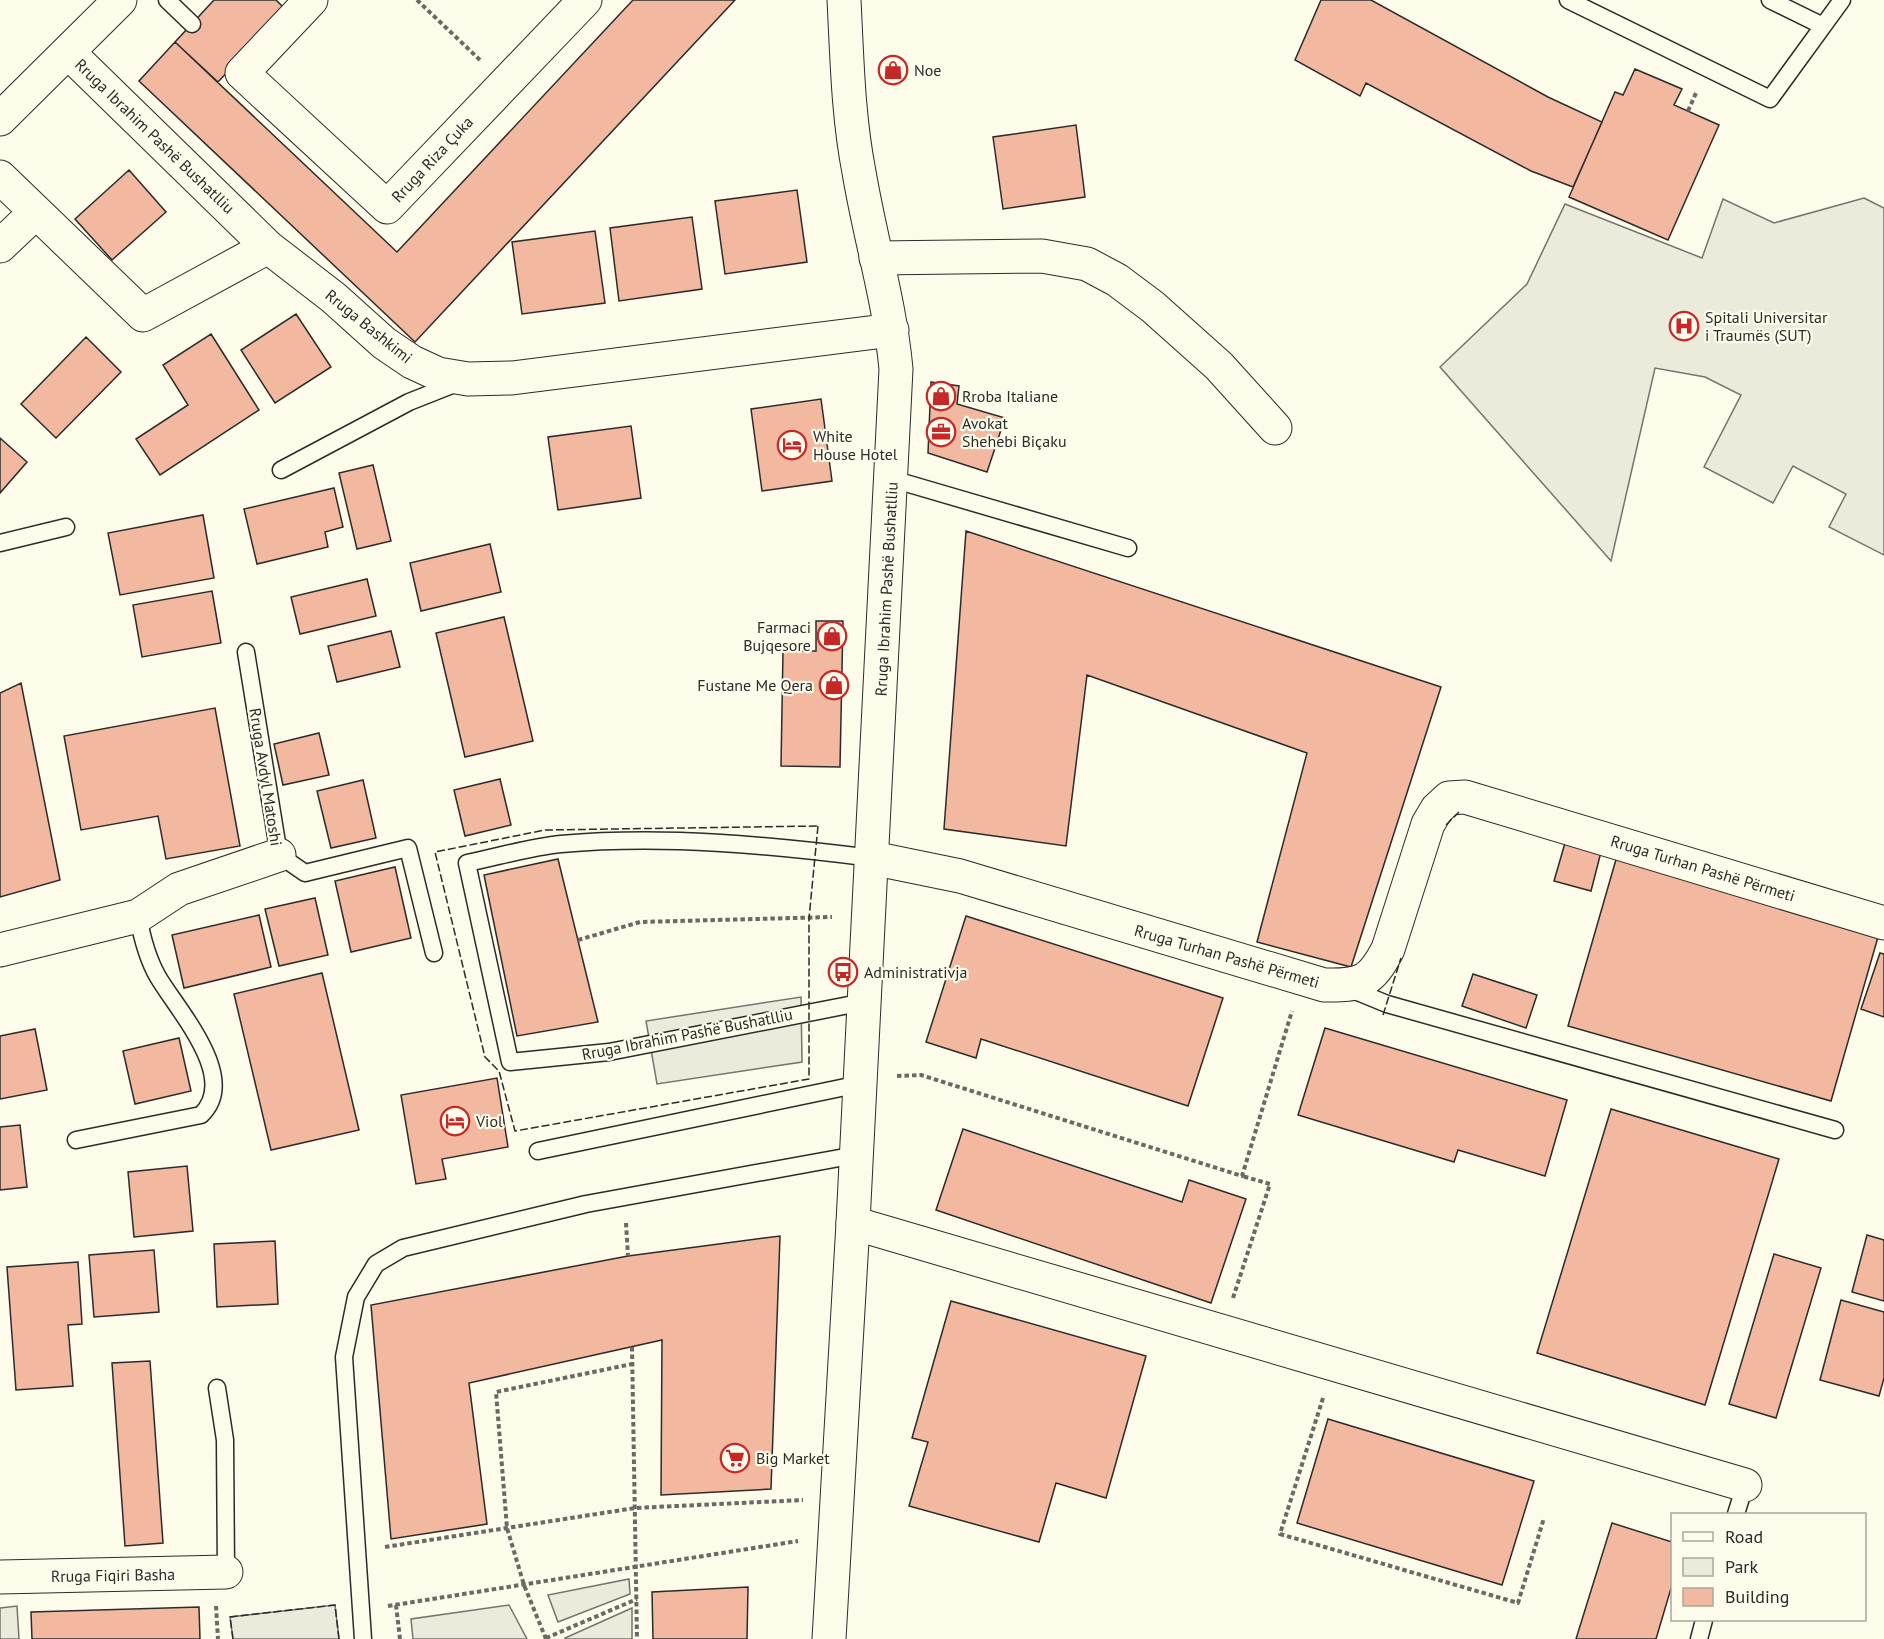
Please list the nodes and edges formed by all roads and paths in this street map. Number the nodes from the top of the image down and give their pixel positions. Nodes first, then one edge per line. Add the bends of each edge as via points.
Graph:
1 (166, 0) edge
2 (311, 0) edge
3 (417, 0) edge
4 (585, 0) edge
5 (844, 0) edge
6 (1568, 0) edge
7 (1770, 0) edge
8 (1842, 0) edge
9 (117, 1) edge
10 (192, 24) dead end
11 (1823, 26) junction
12 (68, 52) junction
13 (487, 67) dead end
14 (0, 119) edge
15 (0, 177) edge
16 (36, 212) junction
17 (0, 246) edge
18 (268, 246) junction
19 (876, 258) junction
20 (892, 330) junction
21 (468, 380) junction
22 (1275, 428) dead end
23 (280, 470) dead end
24 (892, 479) junction
25 (66, 527) dead end
26 (0, 543) edge
27 (1128, 548) dead end
28 (246, 652) dead end
29 (279, 855) junction
30 (872, 858) junction
31 (138, 916) junction
32 (869, 917) junction
33 (1884, 923) edge
34 (578, 940) dead end
35 (0, 950) edge
36 (434, 953) dead end
37 (1301, 979) junction
38 (1344, 986) junction
39 (864, 1002) junction
40 (860, 1081) junction
41 (1835, 1130) dead end
42 (76, 1140) dead end
43 (538, 1151) dead end
44 (856, 1155) junction
45 (1242, 1176) junction
46 (853, 1223) junction
47 (1223, 1331) junction
48 (632, 1347) dead end
49 (632, 1364) junction
50 (1333, 1364) junction
51 (217, 1388) dead end
52 (837, 1498) junction
53 (1740, 1500) edge
54 (635, 1508) junction
55 (1544, 1518) dead end
56 (507, 1528) junction
57 (835, 1535) junction
58 (356, 1552) junction
59 (636, 1568) junction
60 (226, 1572) joint
61 (0, 1576) edge
62 (524, 1585) junction
63 (637, 1599) junction
64 (396, 1605) junction
65 (360, 1611) junction
66 (1704, 1621) edge
67 (546, 1638) edge
68 (363, 1639) edge
69 (400, 1639) edge
70 (637, 1639) edge
71 (829, 1639) edge
72 (1699, 1639) edge

1 - 10 lane
2 - 4 street, Rruga Riza Çuka via 238,69 387,207
3 - 13 path
5 - 19 street, Rruga Ibrahim Pashë Bushatlliu via 850,107
6 - 11 lane via 1770,99
7 - 11 lane
8 - 11 lane
9 - 12 street, Rruga Ibrahim Pashë Bushatlliu
12 - 14 street
12 - 18 street, Rruga Ibrahim Pashë Bushatlliu
15 - 16 street
16 - 17 street
16 - 18 street via 143,315
18 - 21 street, Rruga Bashkimi via 412,362 438,374
19 - 20 street, Rruga Ibrahim Pashë Bushatlliu
19 - 22 street via 1042,256 1086,264 1118,280 1154,307 1219,366
20 - 21 street, Rruga Bashkimi via 512,378
20 - 24 street, Rruga Ibrahim Pashë Bushatlliu via 896,369
21 - 23 lane via 408,402
24 - 27 lane
24 - 30 street, Rruga Ibrahim Pashë Bushatlliu
25 - 26 lane
28 - 29 lane, Rruga Avdyl Matoshi
29 - 31 street, Rruga Avdyl Matoshi via 179,889
29 - 36 lane via 305,873 408,849
30 - 32 street, Rruga Ibrahim Pashë Bushatlliu
30 - 37 street, Rruga Turhan Pashë Përmeti via 960,876
30 - 39 lane, Rruga Ibrahim Pashë Bushatlliu via 728,844 623,842 560,844 466,863 510,1062 609,1052
31 - 35 street, Rruga Avdyl Matoshi
31 - 42 lane via 144,946 158,977 208,1055 215,1088 211,1106 201,1115
32 - 34 path via 640,922
32 - 39 street, Rruga Ibrahim Pashë Bushatlliu
33 - 38 street, Rruga Turhan Pashë Përmeti via 1480,801 1449,798 1428,825 1379,967 1366,981
37 - 38 street, Rruga Turhan Pashë Përmeti via 1324,986
37 - 45 path
38 - 41 lane via 1387,1004
39 - 40 street, Rruga Ibrahim Pashë Bushatlliu
40 - 43 lane
40 - 44 street, Rruga Ibrahim Pashë Bushatlliu
40 - 45 path via 921,1075
44 - 46 street, Rruga Ibrahim Pashë Bushatlliu
44 - 58 lane via 586,1204 403,1248 376,1264 356,1297 344,1357
45 - 47 path via 1270,1184
46 - 47 street
46 - 52 street, Rruga Ibrahim Pashë Bushatlliu
47 - 50 street
48 - 49 path
49 - 54 path
49 - 56 path via 496,1392
50 - 53 street
50 - 55 path via 1280,1534 1518,1603
51 - 60 lane via 225,1440
52 - 54 path
52 - 57 street, Rruga Ibrahim Pashë Bushatlliu
54 - 56 path
54 - 59 path
56 - 58 path
56 - 62 path
57 - 59 path
57 - 71 street, Rruga Ibrahim Pashë Bushatlliu
58 - 65 lane
59 - 62 path
59 - 63 path
60 - 61 street, Rruga Fiqiri Basha
62 - 64 path
62 - 67 path
63 - 67 path
63 - 70 path
64 - 65 path
64 - 69 path
65 - 68 lane
66 - 72 lane

